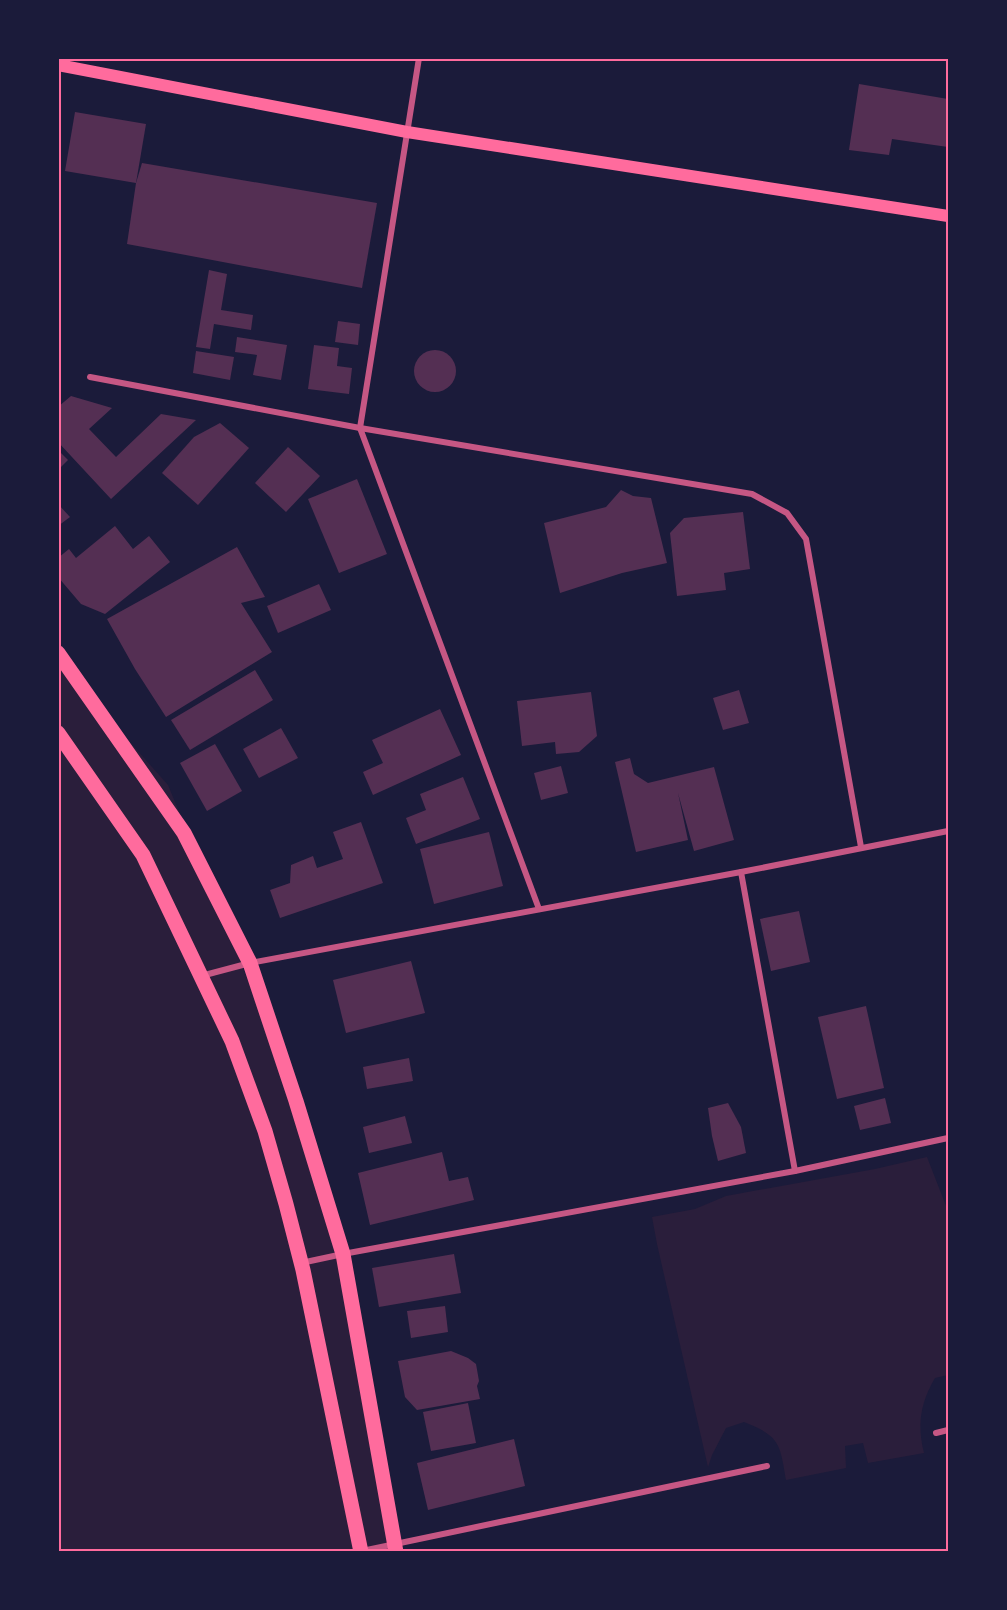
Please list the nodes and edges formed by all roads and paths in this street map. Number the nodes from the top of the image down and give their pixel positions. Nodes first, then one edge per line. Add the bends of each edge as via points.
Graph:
1 (419, 58) edge
2 (58, 65) edge
3 (407, 132) junction
4 (948, 216) edge
5 (90, 377) dead end
6 (360, 428) junction
7 (61, 661) edge
8 (58, 733) edge
9 (948, 831) edge
10 (861, 847) junction
11 (741, 872) junction
12 (539, 909) junction
13 (249, 963) junction
14 (201, 976) junction
15 (948, 1138) edge
16 (795, 1171) junction
17 (344, 1254) junction
18 (300, 1263) junction
19 (948, 1430) edge
20 (936, 1433) dead end
21 (767, 1466) dead end
22 (395, 1547) edge
23 (361, 1551) edge

1 - 3 street
2 - 3 main road
3 - 4 main road
3 - 6 street
5 - 6 street
6 - 10 street via 752,494 787,513 806,539
6 - 12 street
7 - 13 main road via 184,833
8 - 14 main road via 143,855
9 - 10 street
10 - 11 street
11 - 12 street
11 - 16 street
12 - 13 street
13 - 14 street
13 - 17 main road
14 - 18 main road via 232,1041 265,1131
15 - 16 street
16 - 17 street
17 - 18 street
17 - 22 main road
18 - 23 main road
19 - 20 street
21 - 22 street
22 - 23 street

